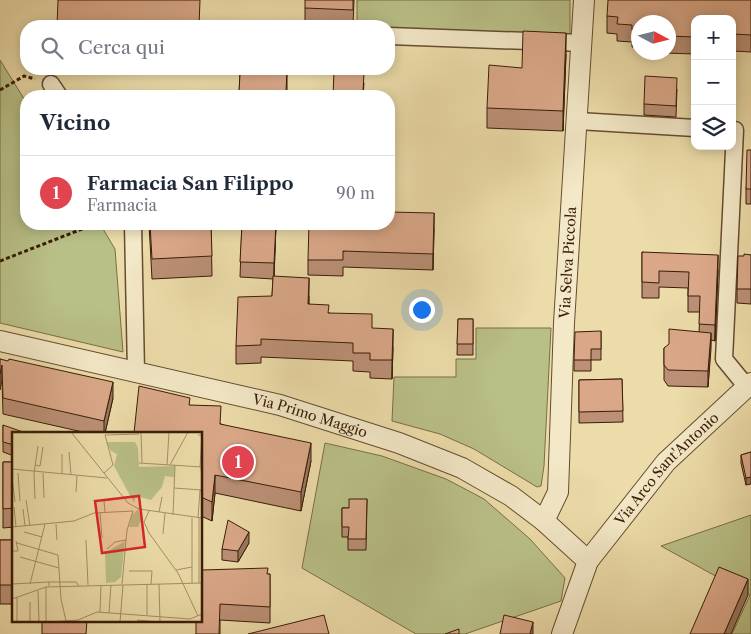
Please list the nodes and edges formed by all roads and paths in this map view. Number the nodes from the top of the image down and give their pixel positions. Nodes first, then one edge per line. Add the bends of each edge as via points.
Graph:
1 (584, 0) edge
2 (395, 36) edge
3 (582, 43) junction
4 (0, 90) edge
5 (55, 90) edge
6 (578, 121) junction
7 (691, 128) edge
8 (734, 150) edge
9 (79, 230) edge
10 (132, 230) edge
11 (0, 261) edge
12 (0, 341) edge
13 (136, 372) junction
14 (749, 384) edge
15 (544, 521) junction
16 (588, 561) junction
17 (562, 634) edge

1 - 3 street, Via Selva Piccola
2 - 3 street
3 - 6 street, Via Selva Piccola
4 - 5 path via 24,76
6 - 7 street
6 - 15 street, Via Selva Piccola via 564,323 558,492
8 - 14 street via 724,359
9 - 11 path
10 - 13 street
12 - 13 street, Via Primo Maggio
13 - 15 street, Via Primo Maggio via 280,406 399,443 462,468 512,496
14 - 16 street, Via Arco Sant'Antonio via 666,462
15 - 16 street, Via Primo Maggio
16 - 17 street, Via Arco Sant'Antonio

